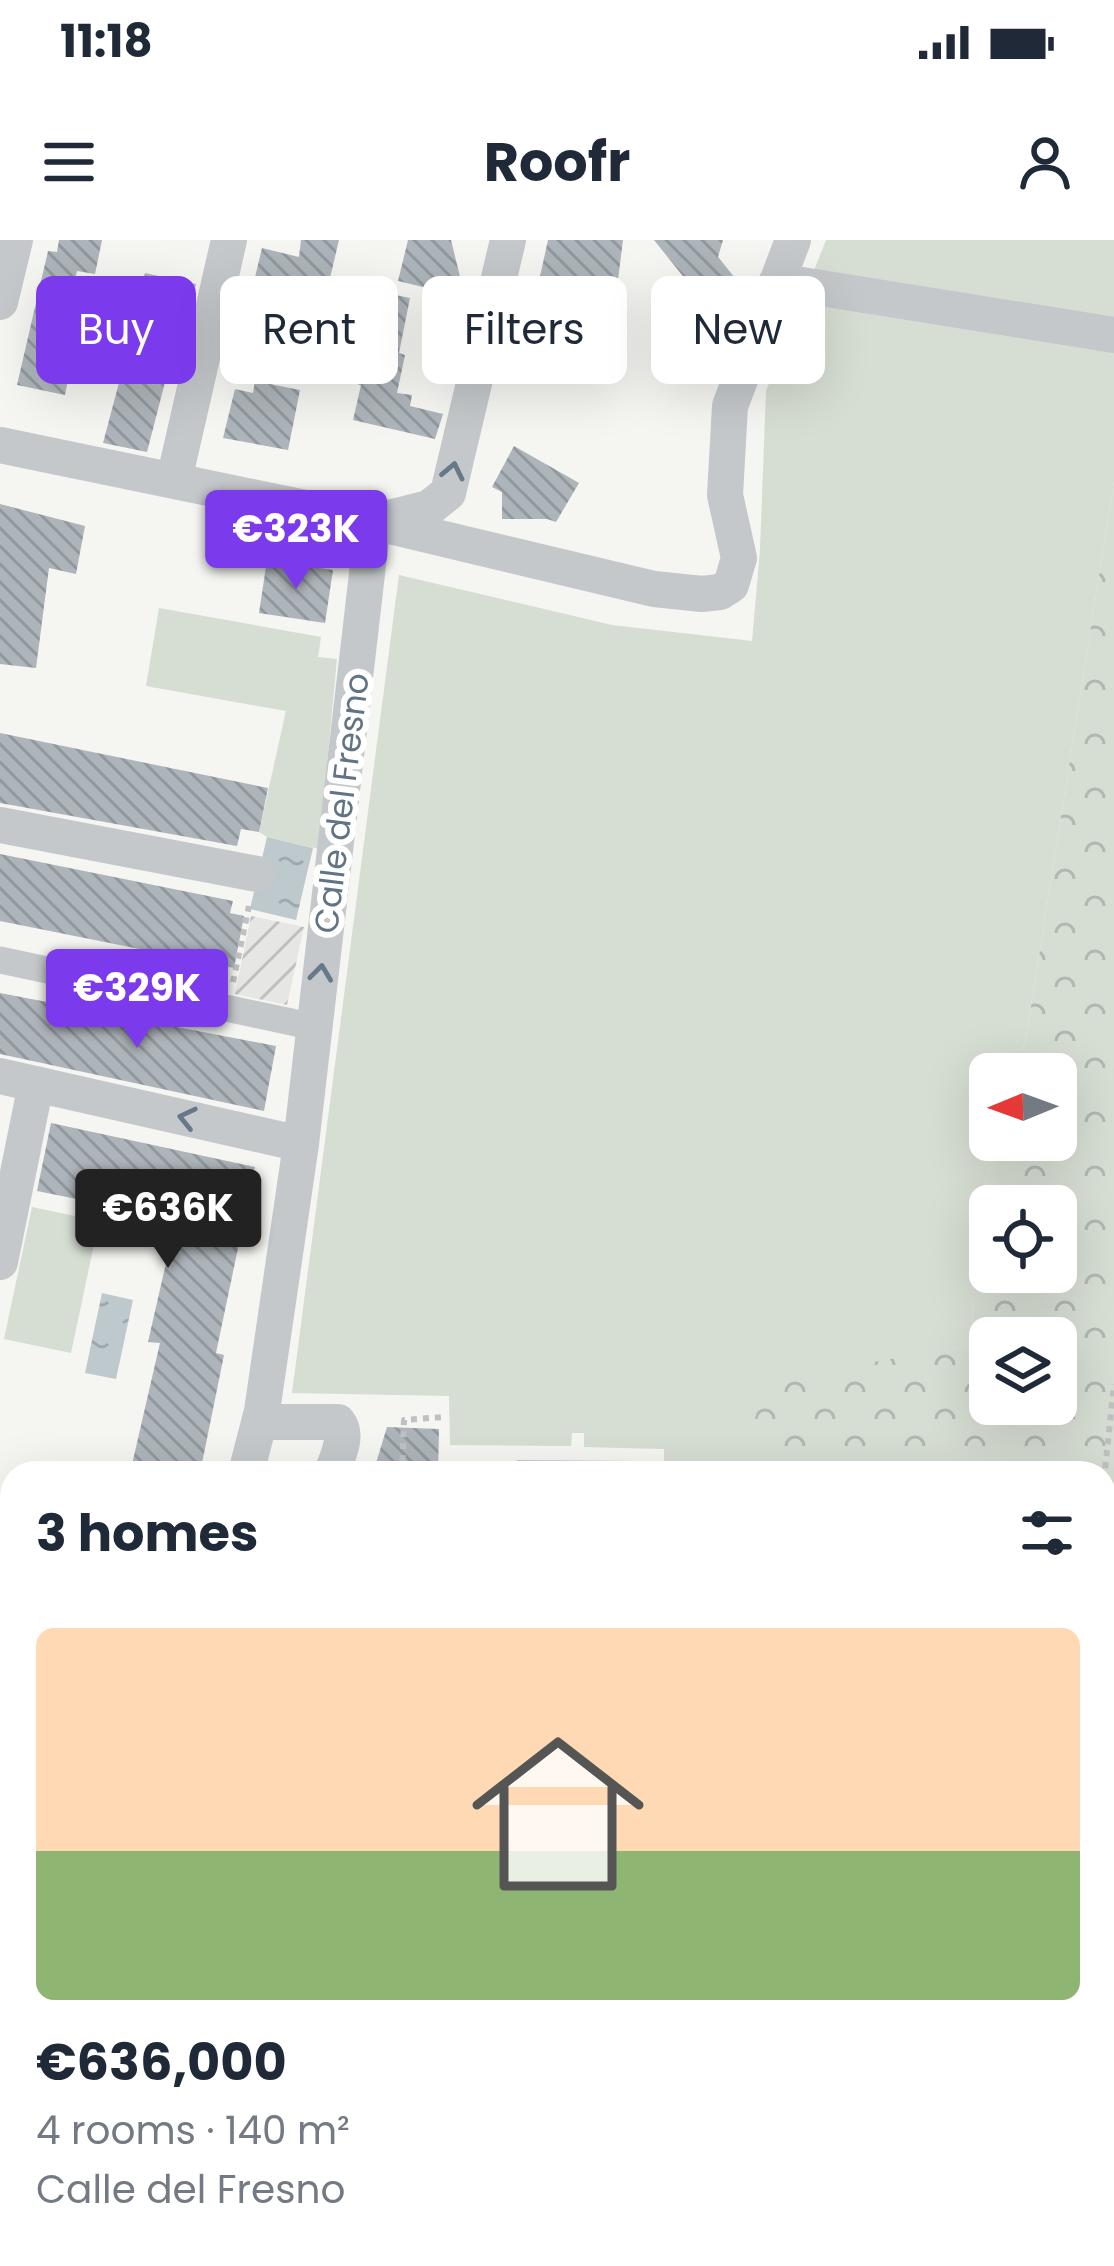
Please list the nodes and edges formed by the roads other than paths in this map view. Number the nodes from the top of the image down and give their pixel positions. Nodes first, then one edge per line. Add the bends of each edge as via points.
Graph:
1 (14, 240) edge
2 (229, 240) edge
3 (508, 240) edge
4 (793, 240) edge
5 (779, 276) edge
6 (825, 289) edge
7 (0, 302) edge
8 (1114, 335) edge
9 (738, 384) edge
10 (0, 446) edge
11 (174, 480) junction
12 (373, 522) junction
13 (0, 825) edge
14 (257, 874) dead end
15 (0, 960) edge
16 (315, 1027) junction
17 (18, 1080) edge
18 (301, 1144) junction
19 (0, 1262) edge
20 (260, 1422) junction
21 (249, 1461) edge
22 (336, 1461) edge

1 - 7 street
2 - 11 street
12 -> 3 street via 429,508 448,494
4 - 5 street
6 - 8 street
9 - 12 street via 725,495 739,559 731,585 720,592 654,590
10 - 11 street
11 - 12 street
16 -> 12 street, Calle del Fresno
13 - 14 street
15 - 16 street
16 - 18 street, Calle del Fresno
18 -> 17 street
17 - 19 street
18 - 20 street, Calle del Fresno
20 - 21 street, Calle del Fresno
20 - 22 street via 338,1422

